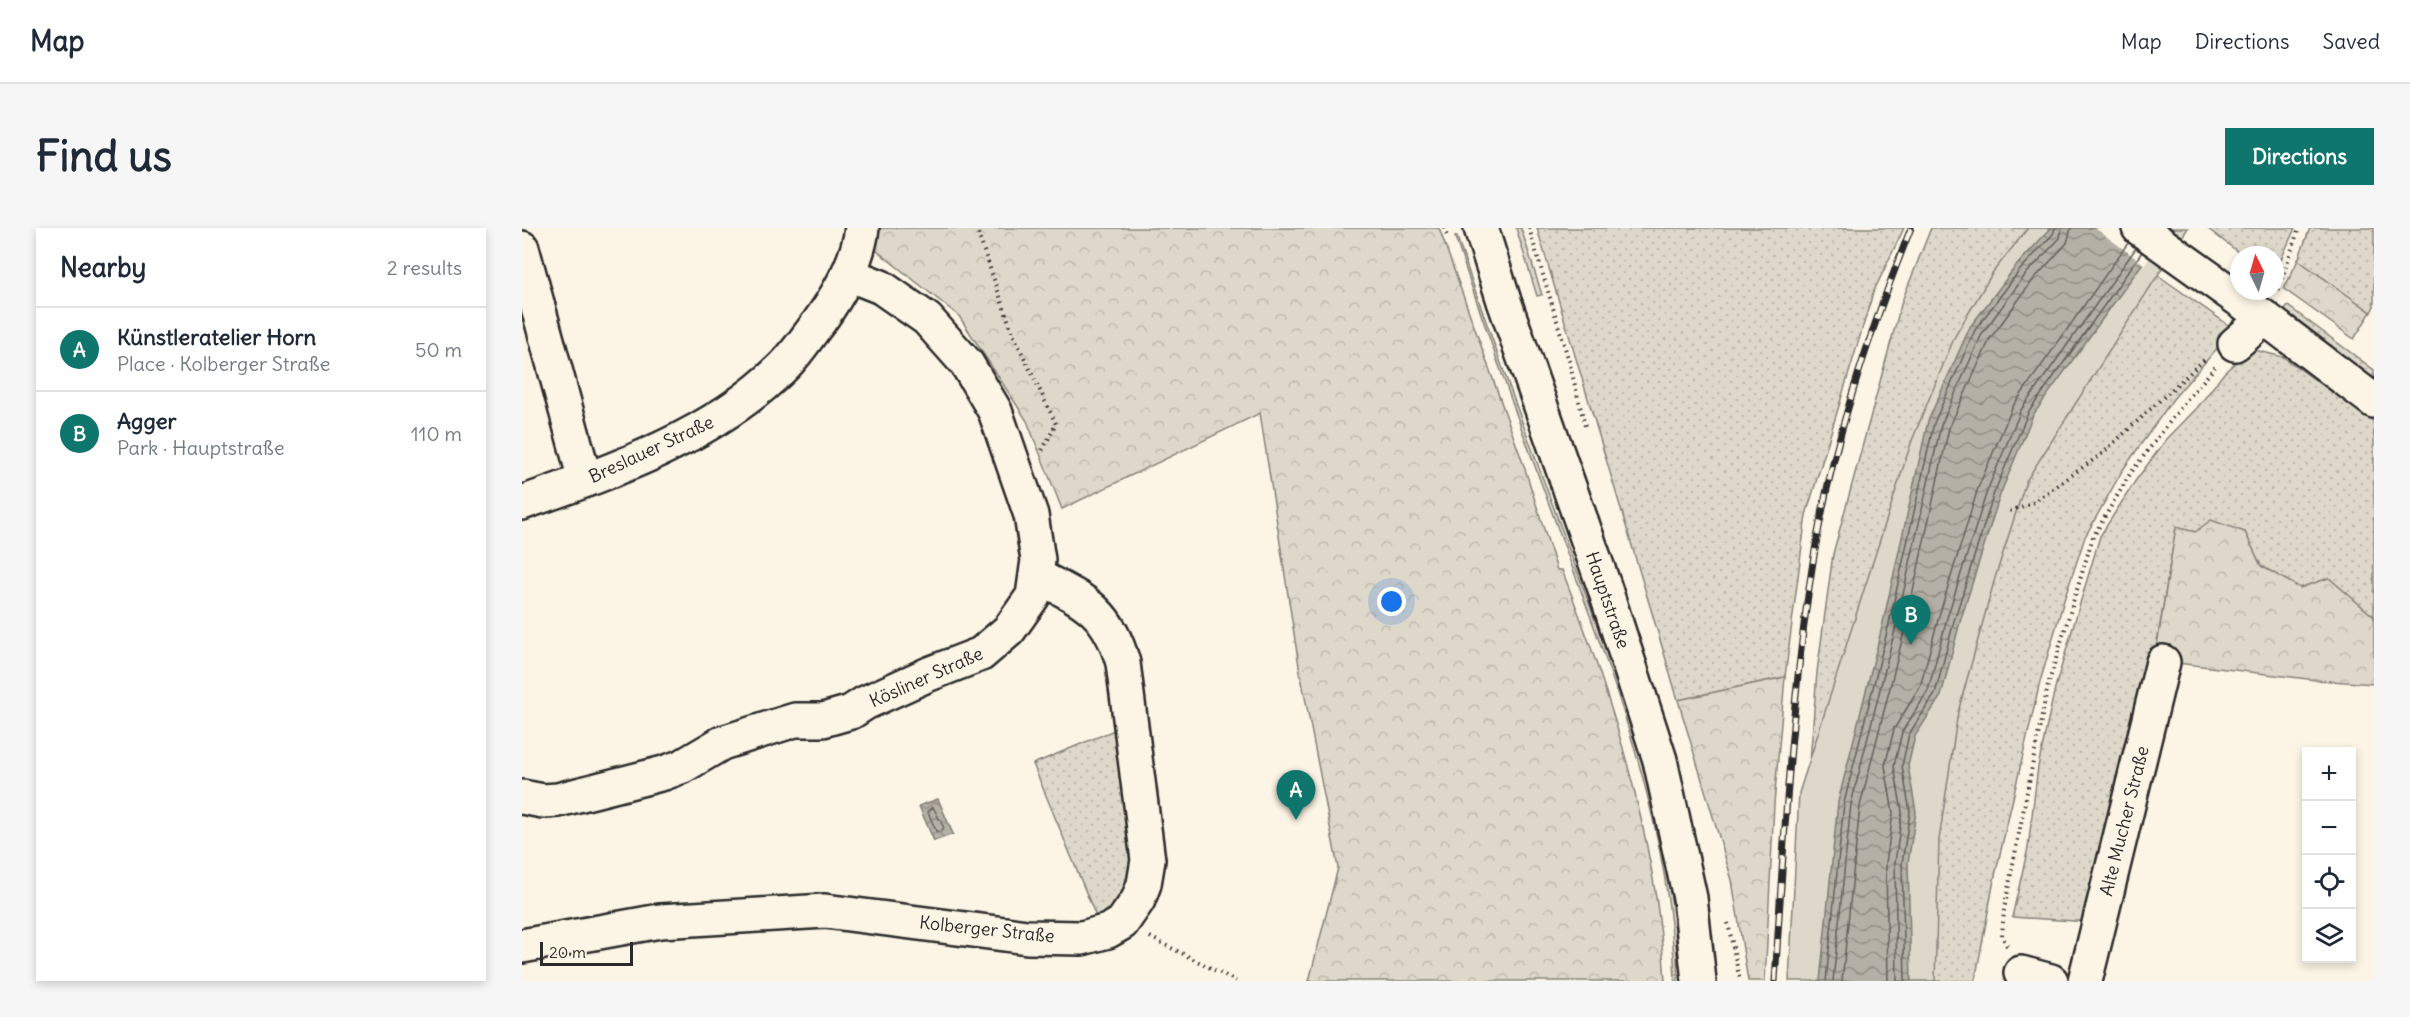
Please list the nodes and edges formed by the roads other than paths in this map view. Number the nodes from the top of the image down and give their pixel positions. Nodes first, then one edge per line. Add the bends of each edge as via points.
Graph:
1 (862, 228) edge
2 (1481, 228) edge
3 (2139, 228) edge
4 (522, 248) edge
5 (848, 274) junction
6 (2265, 318) junction
7 (2235, 344) road end
8 (2374, 401) edge
9 (585, 480) junction
10 (522, 503) edge
11 (1037, 576) junction
12 (2163, 662) dead end
13 (522, 797) edge
14 (522, 946) edge
15 (1699, 981) edge
16 (2085, 981) edge

1 - 5 street, Breslauer Straße
2 - 15 street, Hauptstraße via 1660,760 1690,898
3 - 6 street
4 - 9 street
5 - 9 street, Breslauer Straße via 801,346 758,389 680,440
5 - 11 street, Kösliner Straße via 881,287 927,319 967,364 995,411 1031,515
6 - 7 street
6 - 8 street
9 - 10 street, Breslauer Straße
11 - 13 street, Kösliner Straße via 1033,596 1009,630 988,649 851,712 823,720 795,720 722,743 664,773 558,800
11 - 14 street, Kolberger Straße via 1089,605 1105,621 1123,663 1148,860 1141,892 1122,923 1082,938 1028,937 825,911 660,921
12 - 16 street, Alte Mucher Straße

